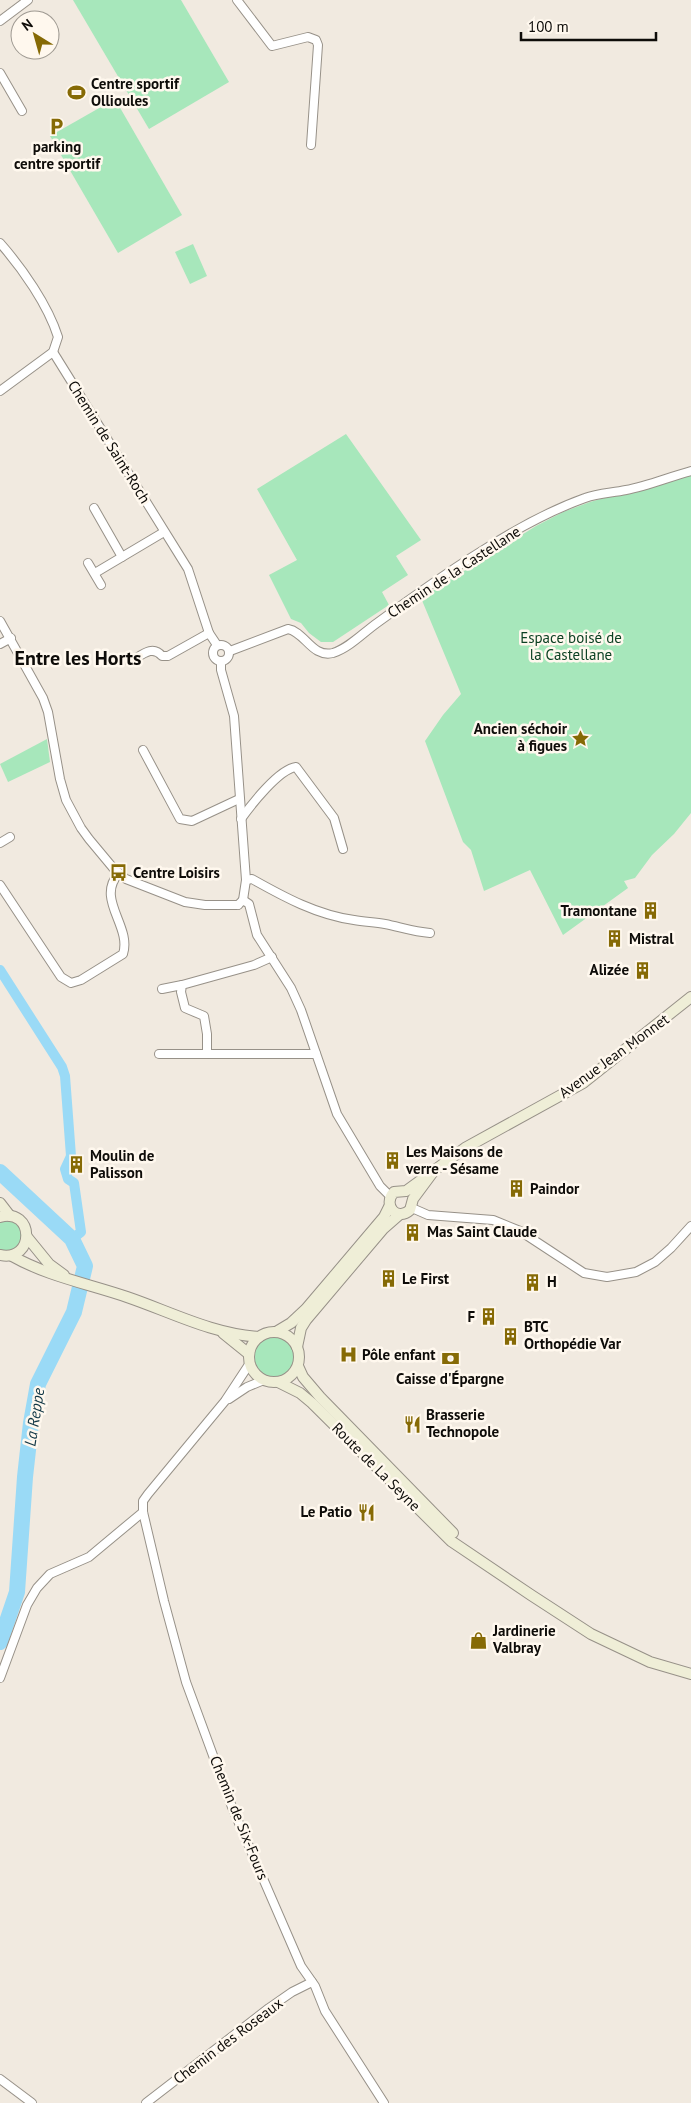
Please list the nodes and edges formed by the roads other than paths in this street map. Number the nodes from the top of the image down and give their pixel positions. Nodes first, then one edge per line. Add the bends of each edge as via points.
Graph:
1 (28, 0) edge
2 (236, 0) edge
3 (0, 21) edge
4 (0, 73) edge
5 (22, 111) dead end
6 (311, 145) dead end
7 (0, 243) edge
8 (53, 352) junction
9 (0, 391) edge
10 (691, 471) edge
11 (94, 508) dead end
12 (164, 532) junction
13 (122, 557) junction
14 (88, 563) dead end
15 (95, 574) junction
16 (101, 585) dead end
17 (0, 621) edge
18 (209, 633) junction
19 (11, 638) junction
20 (0, 644) edge
21 (217, 645) junction
22 (230, 651) junction
23 (221, 661) junction
24 (130, 662) dead end
25 (143, 750) dead end
26 (240, 799) junction
27 (241, 819) junction
28 (10, 837) dead end
29 (0, 843) edge
30 (343, 849) dead end
31 (119, 874) junction
32 (246, 880) junction
33 (0, 885) edge
34 (243, 906) junction
35 (430, 933) dead end
36 (272, 957) junction
37 (182, 985) junction
38 (162, 989) dead end
39 (691, 998) edge
40 (159, 1054) dead end
41 (207, 1054) junction
42 (316, 1054) junction
43 (433, 1172) junction
44 (406, 1191) junction
45 (390, 1202) junction
46 (0, 1203) edge
47 (413, 1203) junction
48 (399, 1214) junction
49 (5, 1216) edge
50 (691, 1226) edge
51 (27, 1237) junction
52 (0, 1255) edge
53 (12, 1256) junction
54 (66, 1277) junction
55 (220, 1331) junction
56 (276, 1332) junction
57 (259, 1337) junction
58 (297, 1347) junction
59 (249, 1358) junction
60 (298, 1366) junction
61 (264, 1380) junction
62 (278, 1382) junction
63 (225, 1401) junction
64 (143, 1509) junction
65 (473, 1554) junction
66 (688, 1671) edge
67 (0, 1678) edge
68 (312, 1982) junction
69 (0, 2079) edge
70 (32, 2103) edge
71 (146, 2103) edge
72 (384, 2103) edge

1 - 3 street
2 - 6 street via 272,46 308,37 316,40
4 - 5 street
7 - 8 street via 20,268 55,329 58,337
8 - 9 street
8 - 12 street, Chemin de Saint-Roch
10 - 22 street, Chemin de la Castellane via 585,498 533,520 475,555 334,653 310,647 295,630 288,629
11 - 13 street
12 - 13 street
12 - 18 street, Chemin de Saint-Roch via 194,581
13 - 15 street
14 - 15 street
15 - 16 street
17 - 19 street
18 - 21 street, Chemin de Saint-Roch
18 - 24 street via 168,656 150,650
19 - 20 street
19 - 31 street via 48,712 66,800 81,828
21 - 22 street via 224,644
21 - 23 street via 213,653
22 - 23 street via 228,658
23 - 26 street via 234,716
25 - 26 street via 180,820 192,821
26 - 27 street
27 - 30 street via 284,772 296,767 334,818
27 - 32 street
28 - 29 street
31 - 33 street via 109,893 124,938 123,954 71,983 61,977
31 - 34 street via 185,902
32 - 34 street
32 - 35 street via 252,879 297,904 319,912
34 - 36 street
36 - 37 street
36 - 42 street via 301,1010
37 - 38 street
37 - 41 street via 185,1008 204,1016
39 - 43 main road, Avenue Jean Monnet via 583,1083 465,1148
40 - 41 street
41 - 42 street
42 - 45 street via 337,1114
43 - 44 main road, Avenue Jean Monnet
43 - 47 main road, Avenue Jean Monnet
44 - 45 main road, Avenue Jean Monnet via 398,1190
44 - 47 main road
45 - 48 main road
45 - 56 main road via 384,1217 306,1309
46 - 49 main road
47 - 48 main road, Avenue Jean Monnet via 407,1213
47 - 50 street via 428,1215 493,1220 520,1230 584,1273 607,1278 636,1272 655,1262
48 - 58 main road, Avenue Jean Monnet via 306,1320
49 - 51 main road via 21,1221
51 - 53 main road via 22,1249
51 - 54 main road via 49,1264
52 - 53 main road
53 - 54 main road
54 - 55 main road
55 - 57 main road
55 - 59 main road
56 - 57 main road
56 - 58 main road via 289,1336
57 - 59 main road
58 - 60 main road
59 - 61 main road via 257,1376
59 - 63 street
60 - 62 main road via 294,1374
60 - 65 main road, Route de La Seyne via 320,1397
61 - 62 main road
61 - 63 street
62 - 65 main road, Route de La Seyne via 312,1403 451,1541
63 - 64 street via 148,1494
64 - 67 street via 89,1556 50,1574 37,1588 27,1605
64 - 68 street, Chemin de Six-Fours via 186,1682 232,1807 301,1966
65 - 66 main road, Route de La Seyne via 591,1634 650,1662
68 - 71 street, Chemin des Roseaux via 269,2008
68 - 72 street, Chemin de Six-Fours via 325,2011
69 - 70 street

